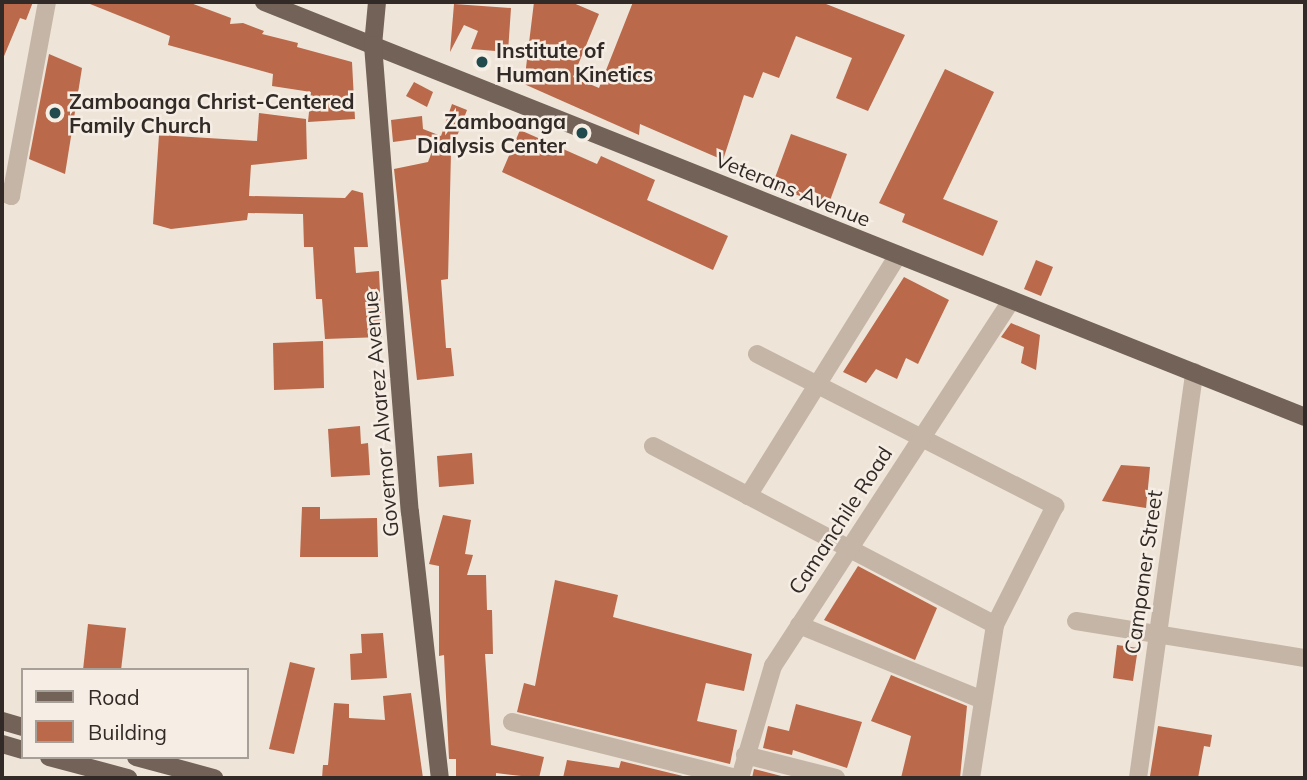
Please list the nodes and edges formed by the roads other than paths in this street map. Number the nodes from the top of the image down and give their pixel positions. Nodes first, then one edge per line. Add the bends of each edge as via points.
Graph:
1 (47, 2) edge
2 (264, 2) edge
3 (377, 2) edge
4 (373, 45) junction
5 (2, 192) edge
6 (898, 256) junction
7 (1011, 301) junction
8 (757, 354) dead end
9 (1194, 372) junction
10 (820, 383) junction
11 (1305, 417) edge
12 (922, 436) junction
13 (653, 446) dead end
14 (748, 495) junction
15 (850, 548) junction
16 (1076, 621) dead end
17 (799, 625) junction
18 (995, 625) junction
19 (1158, 632) junction
20 (1305, 658) edge
21 (980, 699) junction
22 (2, 721) edge
23 (512, 722) dead end
24 (21, 726) edge
25 (2, 744) edge
26 (21, 749) edge
27 (745, 755) junction
28 (57, 759) edge
29 (143, 759) edge
30 (128, 778) edge
31 (214, 778) edge
32 (440, 778) edge
33 (738, 778) edge
34 (836, 778) edge
35 (971, 778) edge
36 (1138, 778) edge

1 - 5 street via 11,196
2 - 4 main road, Veterans Avenue
3 - 4 main road, Governor Alvarez Avenue
4 - 6 main road, Veterans Avenue
4 - 32 main road, Governor Alvarez Avenue via 410,512
6 - 7 main road, Veterans Avenue
6 - 10 street
7 - 9 main road, Veterans Avenue
7 - 12 street, Camanchile Road
8 - 10 street
9 - 11 main road, Veterans Avenue
9 - 19 street, Campaner Street
10 - 12 street
10 - 14 street
12 - 15 street, Camanchile Road
12 - 18 street via 1055,506
13 - 14 street
14 - 15 street
15 - 17 street, Camanchile Road
15 - 18 street
16 - 19 street via 1130,632
17 - 21 street
17 - 27 street, Camanchile Road via 763,687
18 - 21 street
19 - 20 street
19 - 36 street, Campaner Street
21 - 35 street
22 - 24 main road
23 - 33 street
25 - 26 main road
27 - 33 street, Camanchile Road
27 - 34 street
28 - 30 main road
29 - 31 main road

